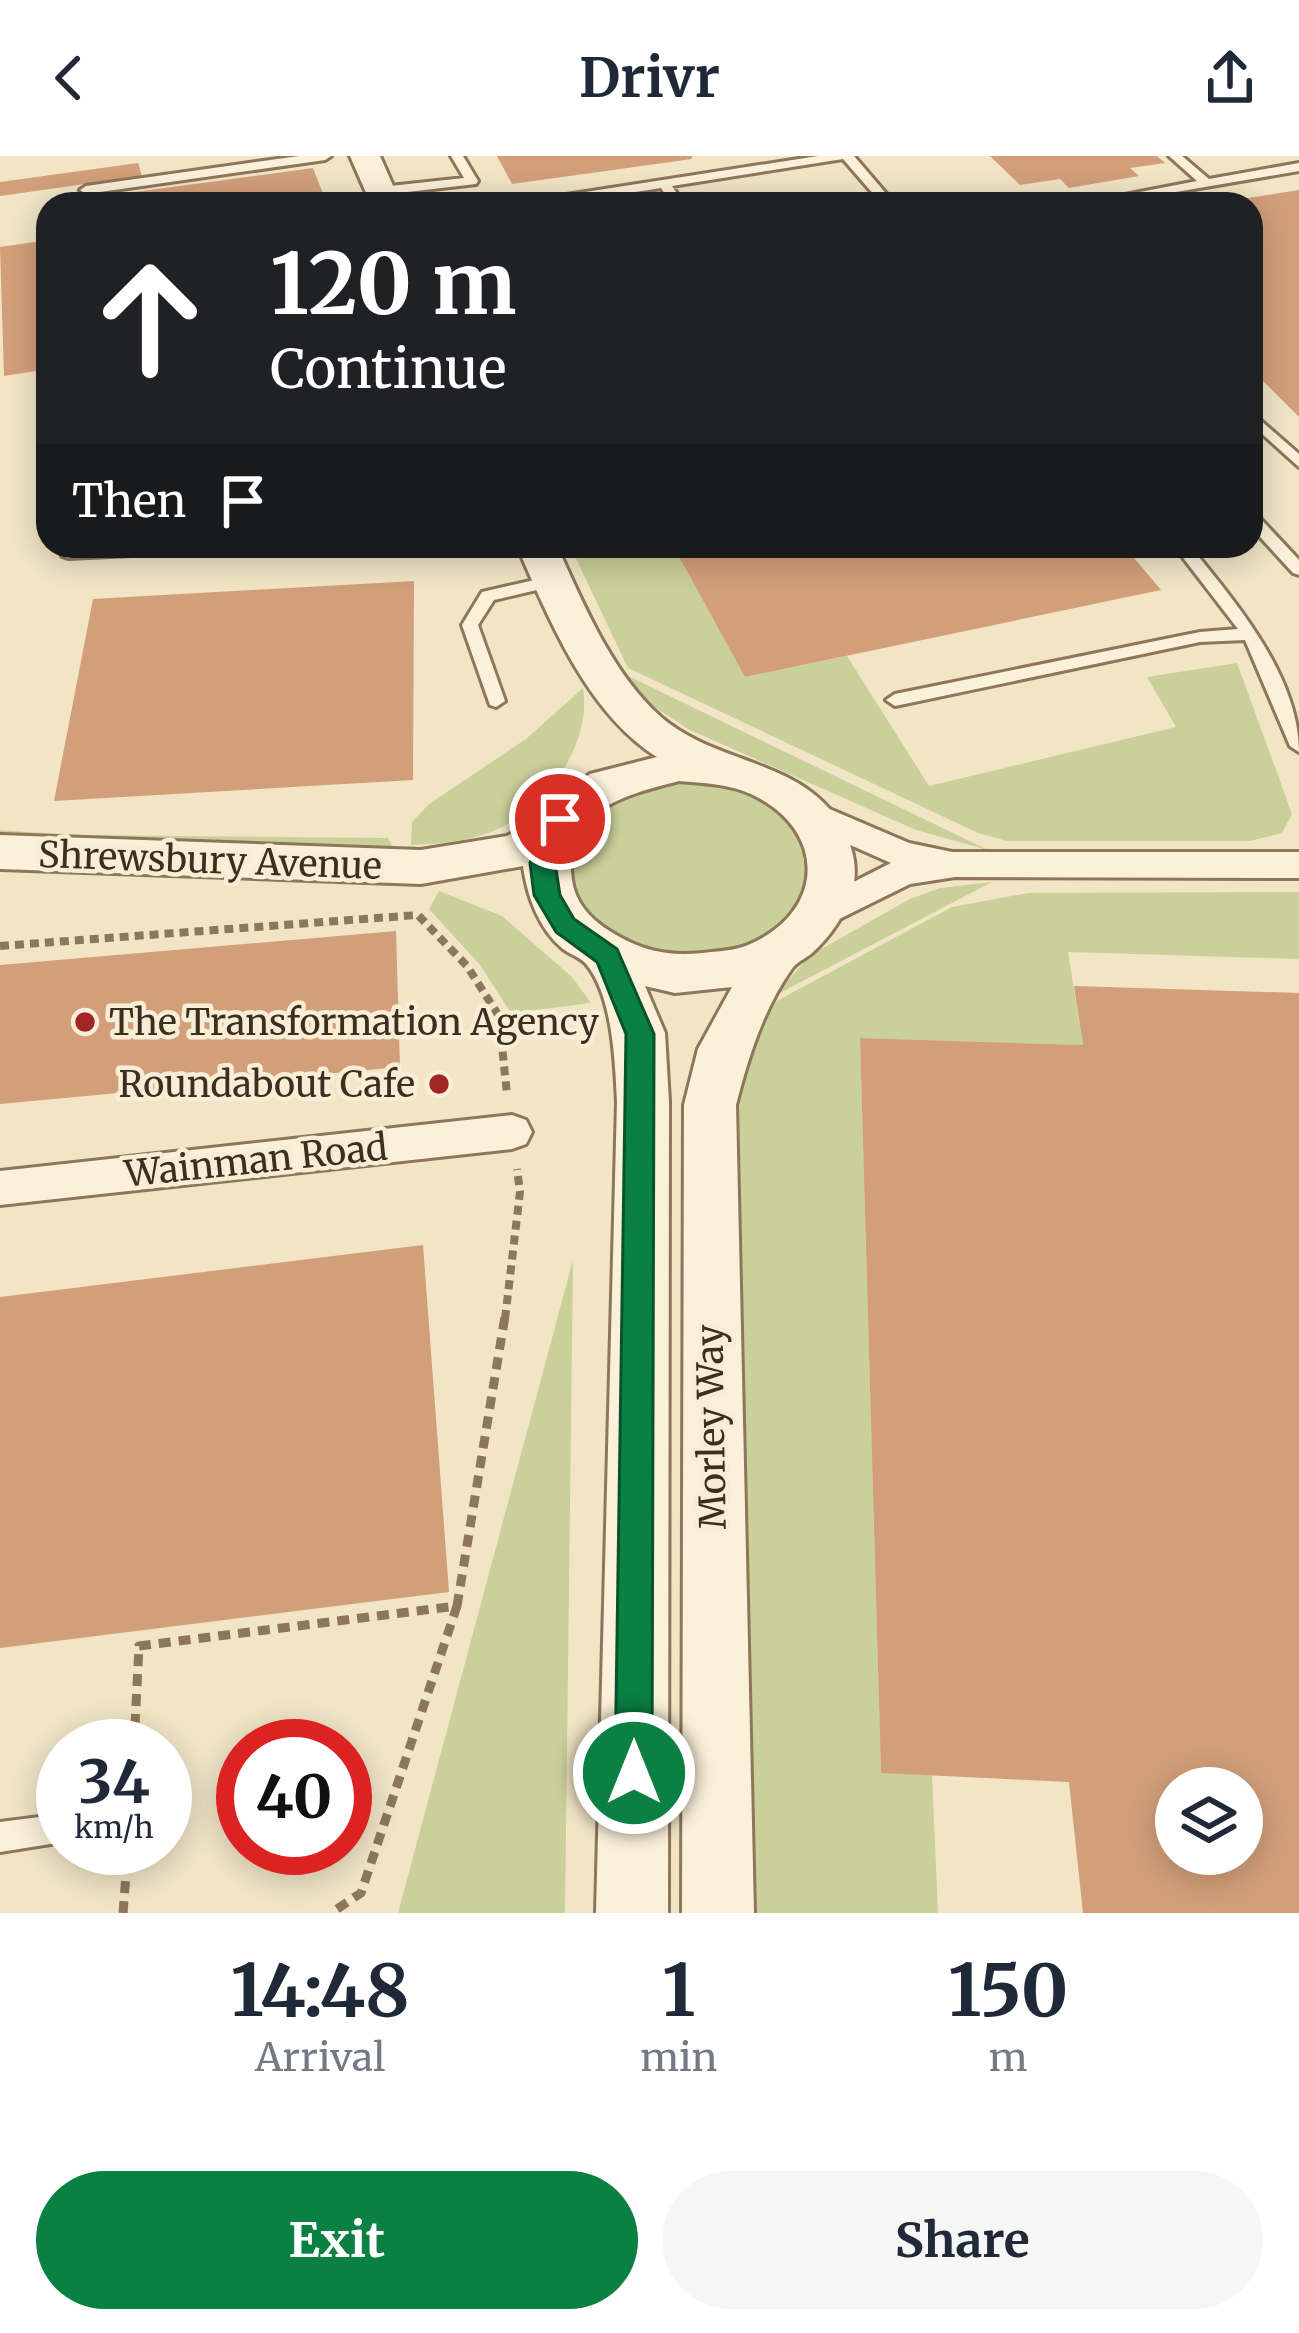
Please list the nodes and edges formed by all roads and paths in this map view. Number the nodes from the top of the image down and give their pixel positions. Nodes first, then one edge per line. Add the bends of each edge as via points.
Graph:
1 (325, 156) edge
2 (365, 156) edge
3 (457, 156) edge
4 (844, 156) edge
5 (1175, 156) edge
6 (1299, 167) edge
7 (1207, 183) junction
8 (664, 184) junction
9 (86, 190) dead end
10 (380, 192) edge
11 (414, 192) edge
12 (612, 192) edge
13 (670, 192) edge
14 (878, 192) edge
15 (1154, 192) edge
16 (1263, 428) edge
17 (1299, 462) edge
18 (1263, 531) edge
19 (1191, 558) edge
20 (545, 563) edge
21 (1299, 570) edge
22 (1251, 634) junction
23 (620, 695) junction
24 (496, 700) dead end
25 (895, 700) dead end
26 (1291, 706) edge
27 (1299, 746) edge
28 (715, 768) junction
29 (584, 796) junction
30 (806, 811) junction
31 (551, 832) junction
32 (0, 852) edge
33 (955, 864) junction
34 (1299, 866) edge
35 (421, 867) junction
36 (820, 916) junction
37 (586, 941) junction
38 (774, 955) junction
39 (512, 1132) dead end
40 (0, 1188) edge
41 (135, 1719) edge
42 (36, 1832) edge
43 (0, 1837) edge
44 (126, 1875) edge
45 (123, 1913) edge
46 (331, 1913) edge
47 (632, 1913) edge
48 (718, 1913) edge

1 - 9 lane
2 - 10 street
3 - 11 lane via 472,181
4 - 8 lane
4 - 14 lane
5 - 7 lane
6 - 7 lane
7 - 15 lane
8 - 12 lane
8 - 13 lane
16 - 17 lane
18 - 21 lane
19 - 22 lane
20 - 23 street
20 - 24 lane via 488,596 470,625
22 - 25 lane via 1200,637
22 - 26 lane
23 - 28 street via 643,725
23 - 29 street via 610,763
26 - 27 lane
28 - 29 street via 644,770
28 - 30 street via 757,778
29 - 31 street
30 - 33 street via 902,854
30 - 36 street via 833,861
31 - 35 street, Shrewsbury Avenue via 518,850
31 - 37 street via 542,863 547,895
32 - 35 street, Shrewsbury Avenue
33 - 34 street
33 - 36 street via 902,873
35 - 37 street, Shrewsbury Avenue via 529,901
36 - 38 street
37 - 38 street via 639,968 710,974
37 - 47 street, Morley Way via 640,1034
38 - 48 street, Morley Way via 724,1049 710,1105
39 - 40 street, Wainman Road
41 - 46 path via 139,1646 457,1606 362,1892
42 - 43 lane
44 - 45 path

